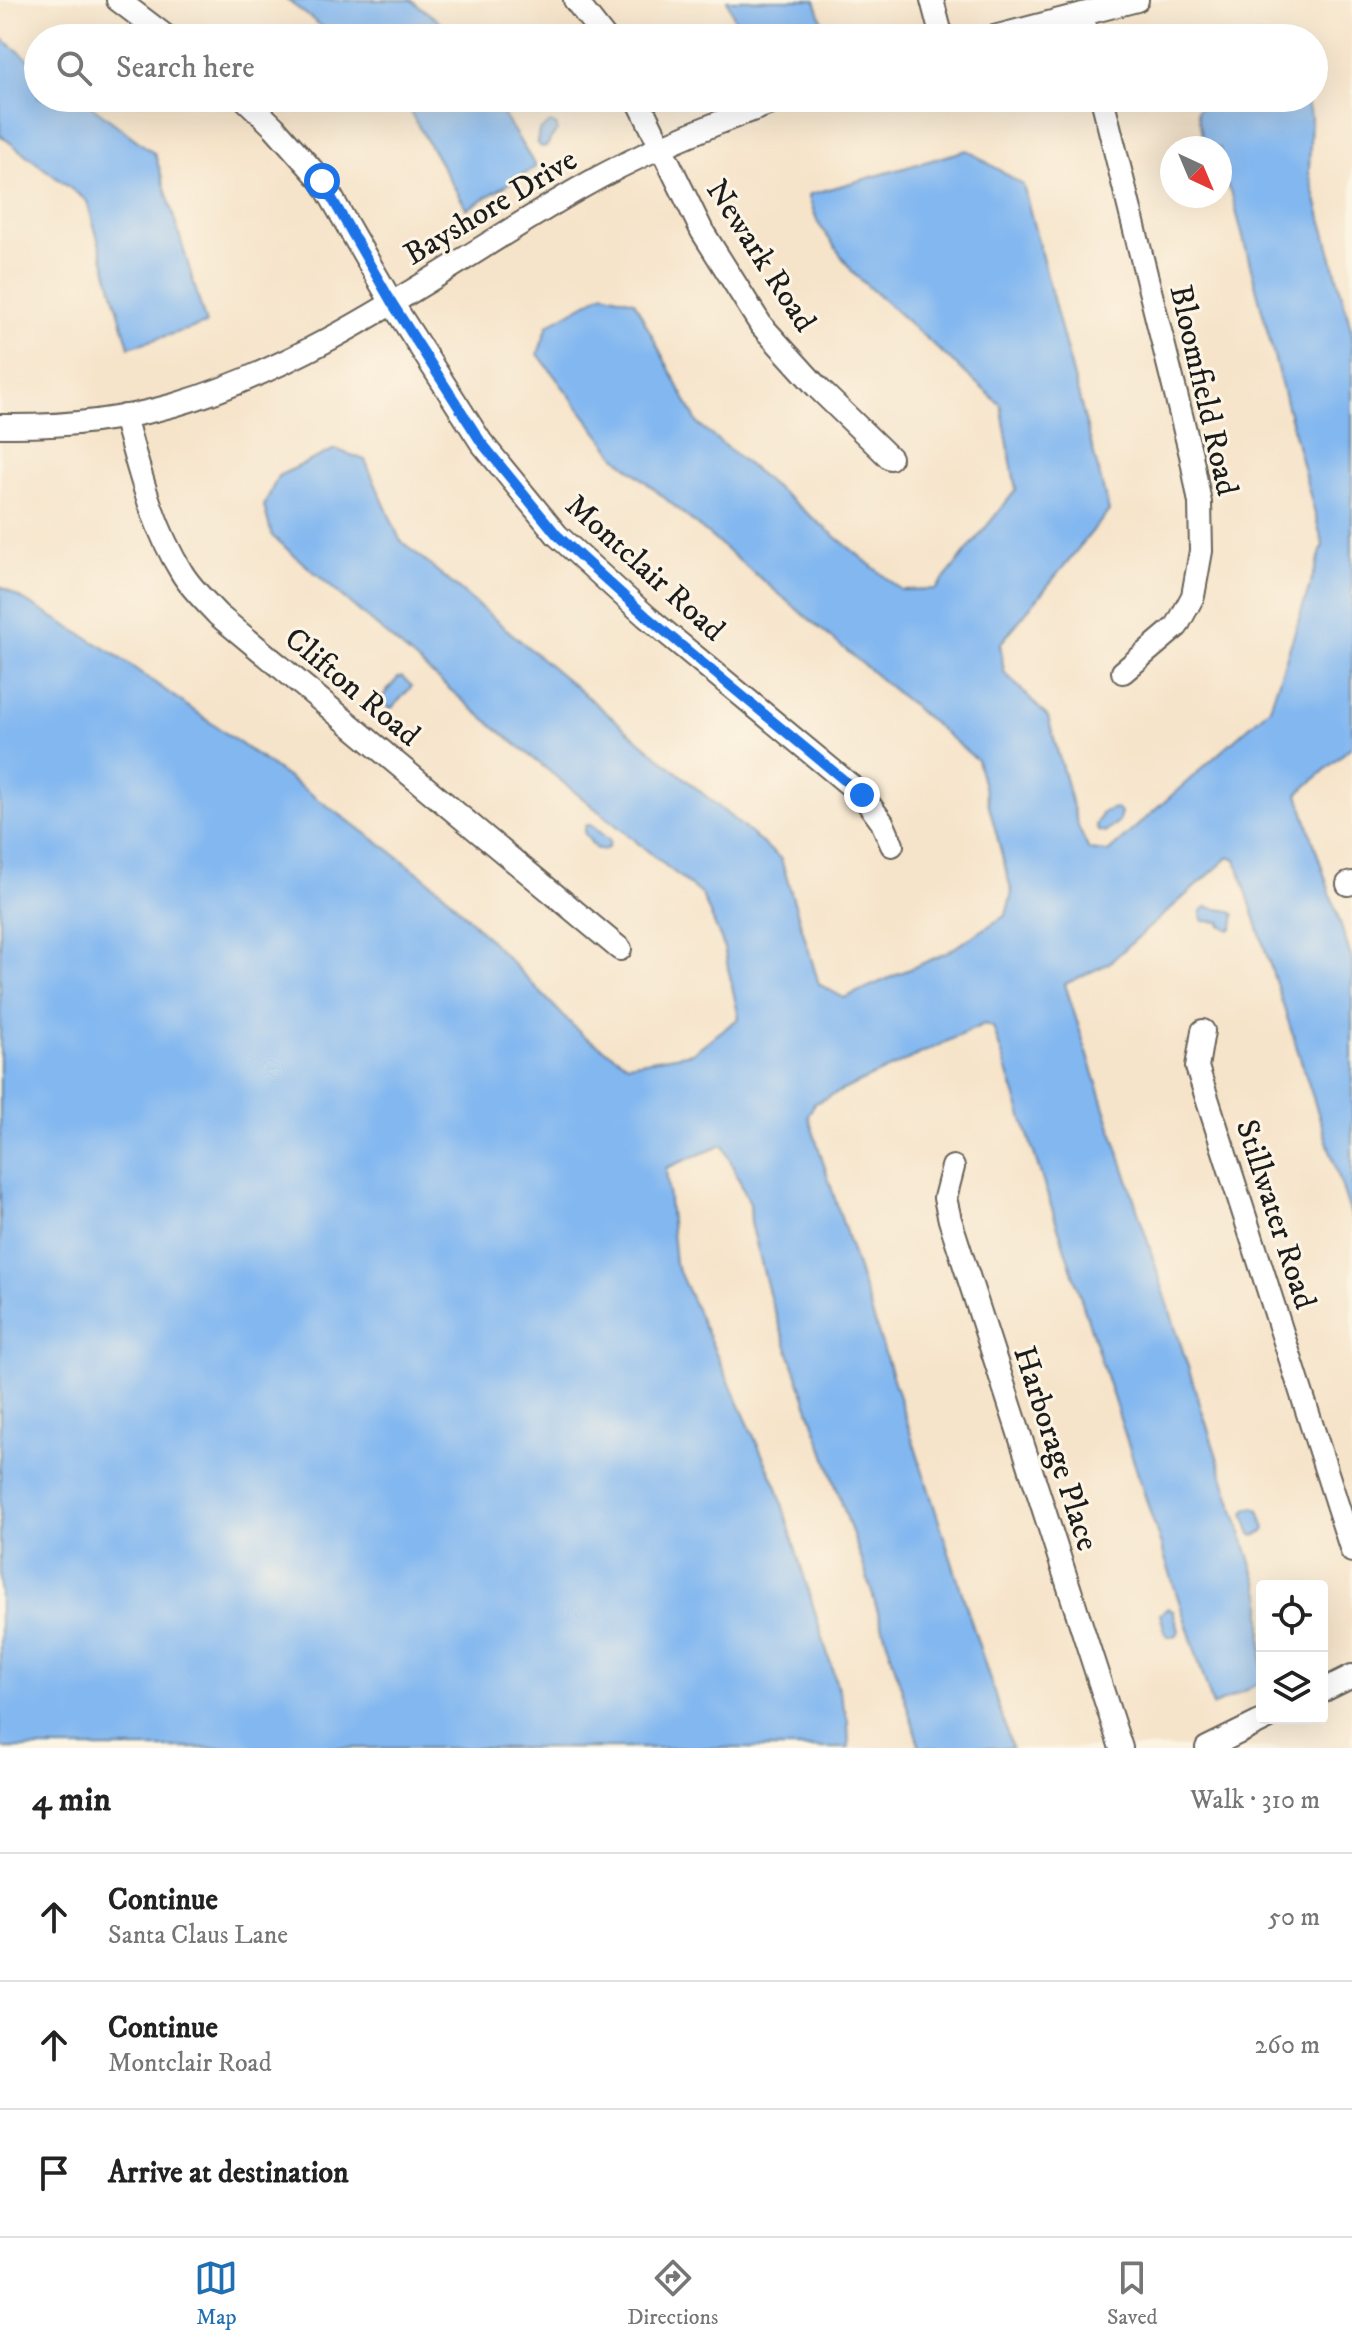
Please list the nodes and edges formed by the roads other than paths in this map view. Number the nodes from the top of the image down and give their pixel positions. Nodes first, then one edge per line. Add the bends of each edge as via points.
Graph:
1 (118, 0) edge
2 (575, 0) edge
3 (932, 0) edge
4 (1137, 0) edge
5 (1082, 14) junction
6 (150, 24) edge
7 (594, 24) edge
8 (938, 24) edge
9 (1044, 24) edge
10 (1084, 24) edge
11 (258, 112) edge
12 (644, 112) edge
13 (749, 112) edge
14 (1105, 112) edge
15 (660, 146) junction
16 (392, 303) junction
17 (124, 416) junction
18 (0, 426) edge
19 (890, 458) dead end
20 (1123, 672) dead end
21 (892, 845) dead end
22 (620, 949) dead end
23 (1203, 1031) dead end
24 (953, 1167) dead end
25 (1352, 1551) edge
26 (1352, 1676) edge
27 (1328, 1688) edge
28 (1256, 1724) edge
29 (1121, 1748) edge
30 (1207, 1748) edge

1 - 6 street
2 - 7 street
3 - 8 street
4 - 5 street
5 - 9 street
5 - 10 street
11 - 16 street, Montclair Road via 322,181
12 - 15 street, Newark Road
13 - 15 street, Bayshore Drive
14 - 20 street, Bloomfield Road via 1200,503 1201,551 1193,596 1177,626
15 - 16 street, Bayshore Drive via 582,186
15 - 19 street, Newark Road via 702,231 761,325
16 - 17 street, Bayshore Drive via 223,388
16 - 21 street, Montclair Road via 481,442 557,535 862,795
17 - 18 street, Bayshore Drive
17 - 22 street, Clifton Road via 162,538 183,576 218,615
23 - 25 street, Stillwater Road via 1197,1067
24 - 29 street, Harborage Place via 945,1198 950,1220
26 - 27 street
28 - 30 street

